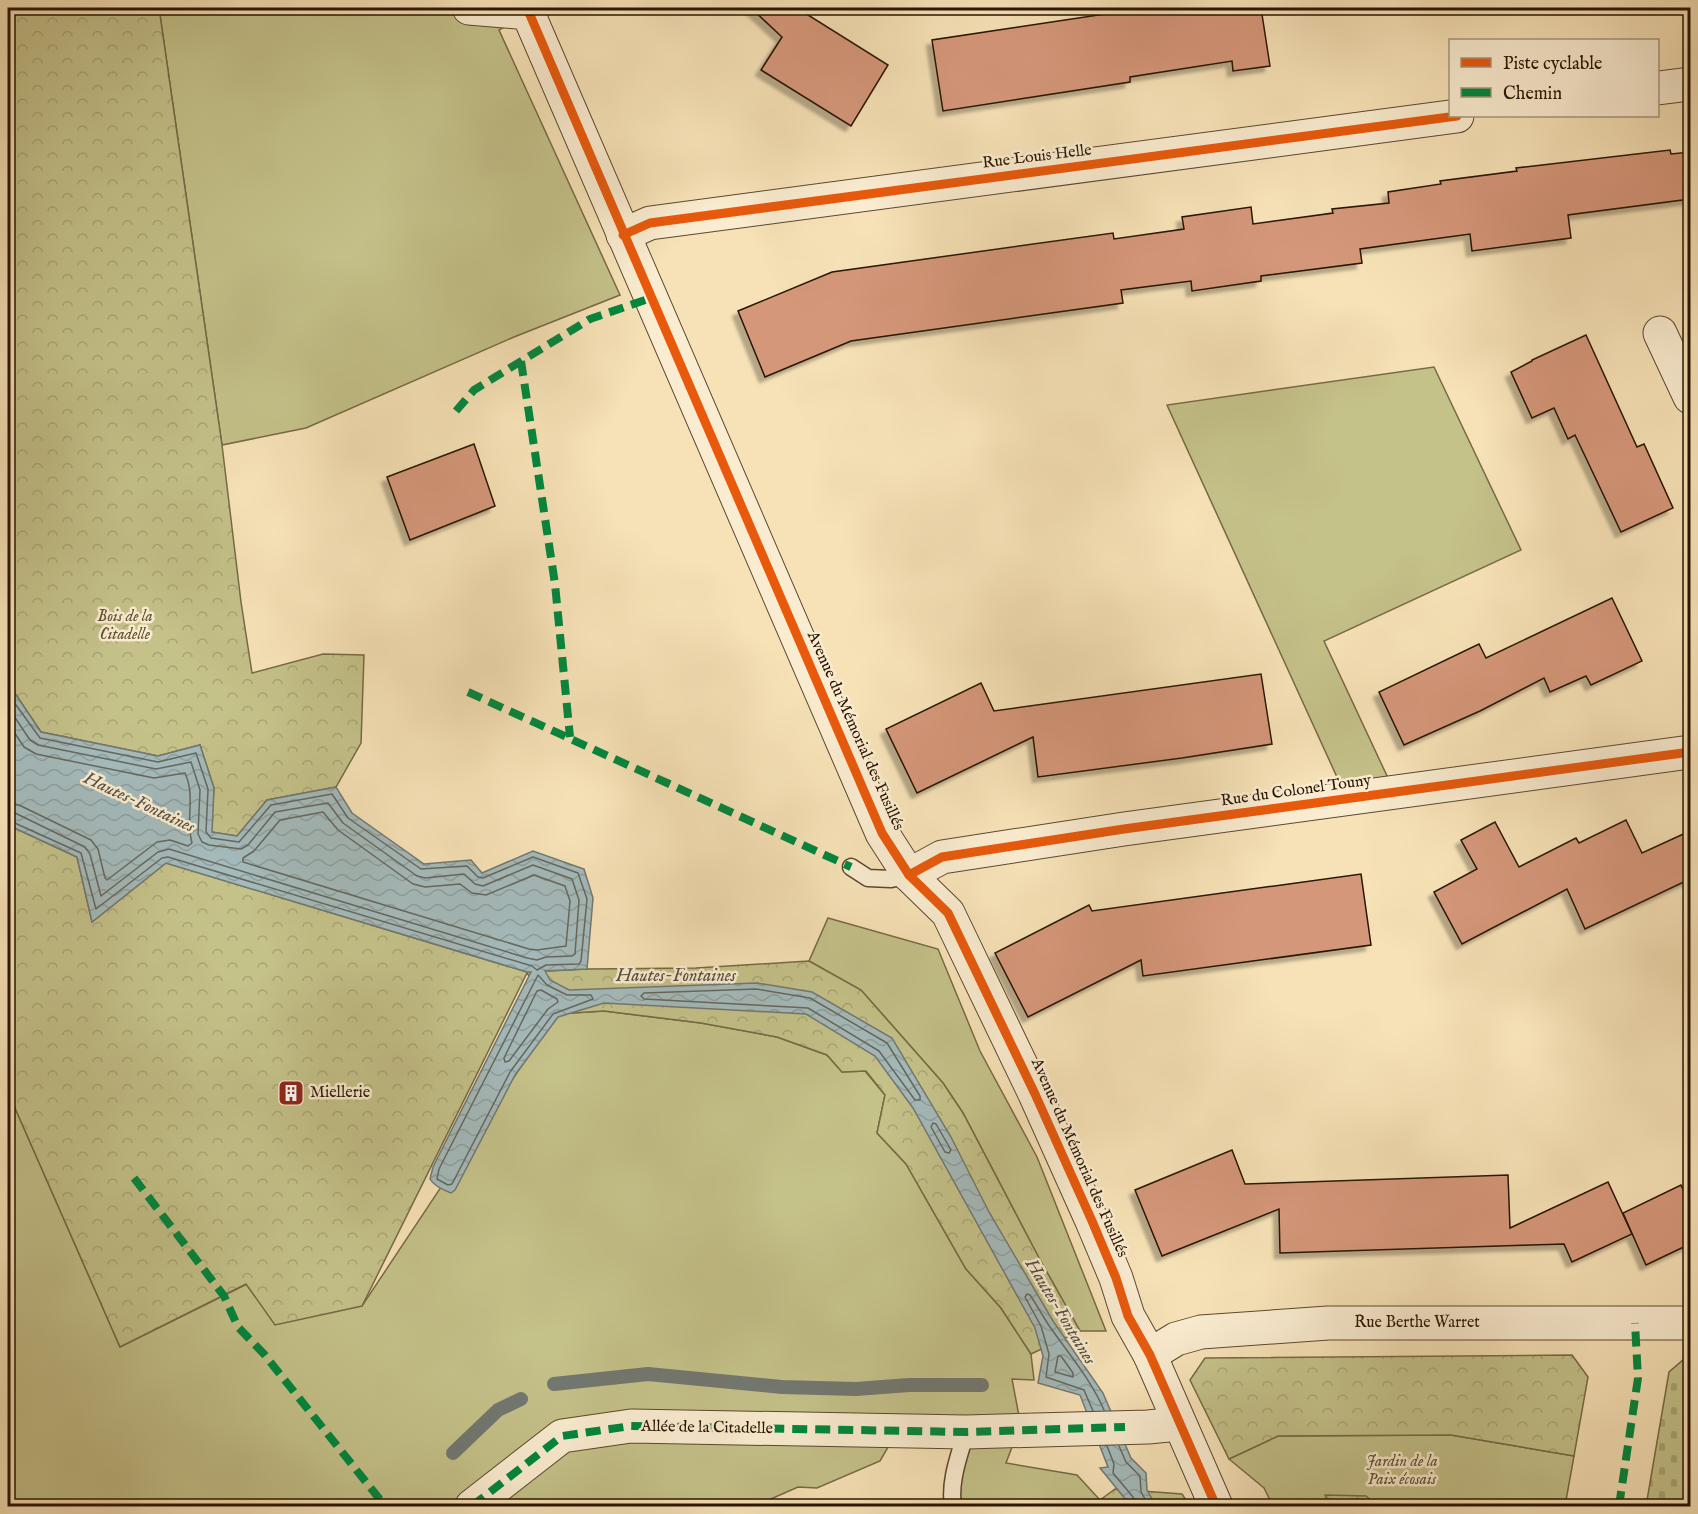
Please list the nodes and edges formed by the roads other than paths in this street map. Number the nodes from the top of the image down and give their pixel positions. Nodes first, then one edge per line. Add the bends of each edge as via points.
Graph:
1 (469, 8) edge
2 (528, 10) edge
3 (1690, 84) edge
4 (1659, 88) edge
5 (1449, 117) edge
6 (623, 235) junction
7 (1660, 333) dead end
8 (1690, 397) edge
9 (1690, 752) edge
10 (851, 867) dead end
11 (909, 874) junction
12 (1690, 1323) edge
13 (1150, 1355) junction
14 (1179, 1424) junction
15 (966, 1432) junction
16 (472, 1506) edge
17 (953, 1506) edge
18 (1216, 1506) edge

1 - 2 street, Avenue du Mémorial des Fusillés
2 - 6 street, Avenue du Mémorial des Fusillés
3 - 4 street
5 - 6 street, Rue Louis Helle via 650,223
6 - 11 street, Avenue du Mémorial des Fusillés via 882,833
7 - 8 street
9 - 11 street, Rue du Colonel Touny via 942,857
10 - 11 lane via 868,878 891,879
11 - 13 street, Avenue du Mémorial des Fusillés via 948,913 1035,1094 1116,1278 1128,1316
12 - 13 street, Rue Berthe Warret via 1328,1323 1201,1332 1176,1339
13 - 14 street, Avenue du Mémorial des Fusillés
14 - 15 street, Allée de la Citadelle
14 - 18 street, Avenue du Mémorial des Fusillés
15 - 16 street, Allée de la Citadelle via 631,1426 562,1436
15 - 17 lane via 956,1463

